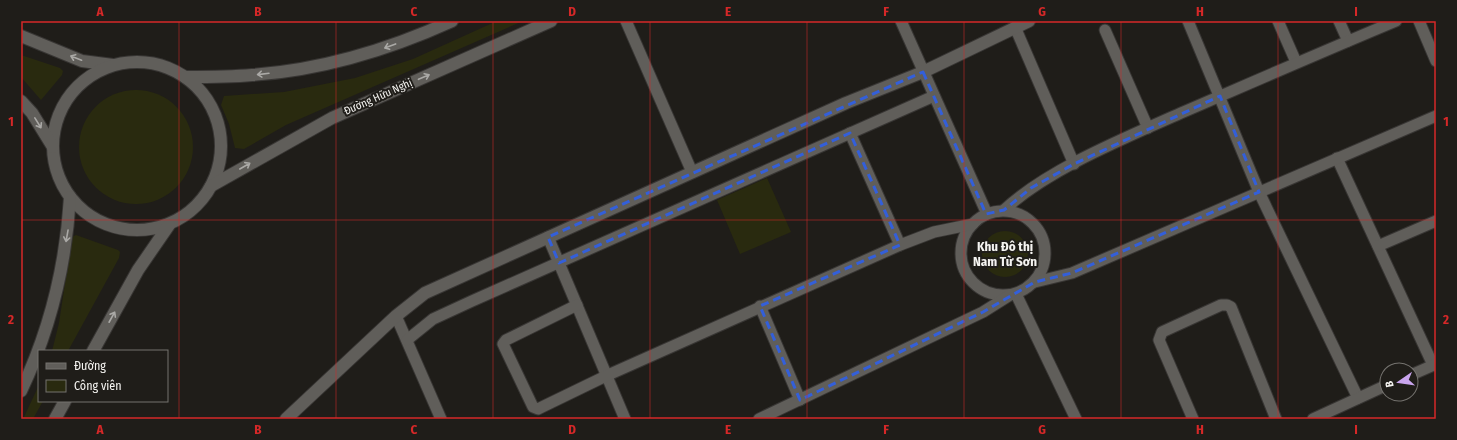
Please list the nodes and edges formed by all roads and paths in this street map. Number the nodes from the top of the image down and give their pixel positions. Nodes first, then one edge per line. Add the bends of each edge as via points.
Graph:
1 (452, 21) edge
2 (551, 21) edge
3 (626, 21) edge
4 (901, 21) edge
5 (1029, 21) edge
6 (1188, 21) edge
7 (1278, 21) edge
8 (1339, 21) edge
9 (1396, 21) edge
10 (1419, 21) edge
11 (1015, 27) junction
12 (1105, 30) dead end
13 (21, 36) edge
14 (1348, 41) junction
15 (1436, 61) edge
16 (1296, 62) junction
17 (114, 65) junction
18 (923, 72) junction
19 (185, 77) junction
20 (934, 96) junction
21 (1220, 96) junction
22 (21, 101) edge
23 (1436, 116) edge
24 (1148, 128) junction
25 (850, 133) junction
26 (53, 147) junction
27 (1337, 158) junction
28 (1074, 164) junction
29 (692, 172) junction
30 (211, 186) junction
31 (1259, 192) junction
32 (70, 197) junction
33 (1004, 210) junction
34 (987, 214) junction
35 (1436, 221) edge
36 (973, 224) junction
37 (169, 225) junction
38 (548, 237) junction
39 (900, 245) junction
40 (1378, 246) junction
41 (559, 263) junction
42 (1035, 282) junction
43 (1013, 295) junction
44 (577, 305) junction
45 (760, 306) junction
46 (396, 316) junction
47 (407, 340) junction
48 (40, 350) edge
49 (94, 350) edge
50 (38, 356) edge
51 (1434, 365) edge
52 (1419, 372) edge
53 (608, 376) junction
54 (1379, 389) edge
55 (21, 391) edge
56 (1358, 398) junction
57 (800, 400) junction
58 (64, 402) edge
59 (55, 419) edge
60 (286, 419) edge
61 (440, 419) edge
62 (625, 419) edge
63 (759, 419) edge
64 (1076, 419) edge
65 (1193, 419) edge
66 (1276, 419) edge
67 (1312, 419) edge

1 -> 19 main road via 374,52 322,65 254,75
30 -> 2 main road, Đường Hữu Nghị via 332,118
3 - 29 street
4 - 18 street
5 - 11 main road
6 - 21 street
7 - 16 street
8 - 14 street
9 - 14 street
10 - 15 street
11 - 18 main road
11 - 28 street
12 - 24 street
17 -> 13 main road via 82,60
14 - 16 street
16 - 21 street
17 - 19 main road via 146,62 166,67
17 - 26 main road via 93,74 72,94 58,119
18 - 20 street
18 - 29 main road
19 - 30 main road via 203,94 220,132 220,160
20 - 25 street
20 - 34 street
21 - 24 street
21 - 31 street
22 -> 26 main road via 32,113
23 - 27 street
24 - 28 street
25 - 39 street
25 - 41 street
26 - 32 main road via 59,177
27 - 31 street
27 - 40 street
28 - 33 street via 1031,188
29 - 38 main road
30 - 37 main road via 193,209
31 - 42 street via 1072,273
31 - 56 street
32 - 37 main road via 90,216 115,228 142,230
32 -> 48 main road via 68,231 56,294
33 - 34 street
33 - 42 street via 1025,216 1041,233 1046,254 1043,269
34 - 36 street
35 - 40 street
36 - 39 street via 934,232
36 - 43 street via 965,236 961,250 967,274 976,286 986,292 1001,296
49 -> 37 main road via 138,270
38 - 41 street
38 - 46 main road via 425,293
39 - 45 street
40 - 51 street
41 - 44 street
41 - 47 street via 433,319
42 - 43 street
43 - 57 street
43 - 64 street
44 - 53 street
44 - 53 street via 506,340 503,344 504,349 533,407 538,409
45 - 53 street
45 - 57 street
46 - 47 street
46 - 60 main road
47 - 61 street
50 -> 55 main road
51 - 52 street
53 - 62 street
54 - 56 street
56 - 67 street
57 - 63 street
58 - 59 main road
65 - 66 street via 1159,335 1214,308 1227,305 1231,307

